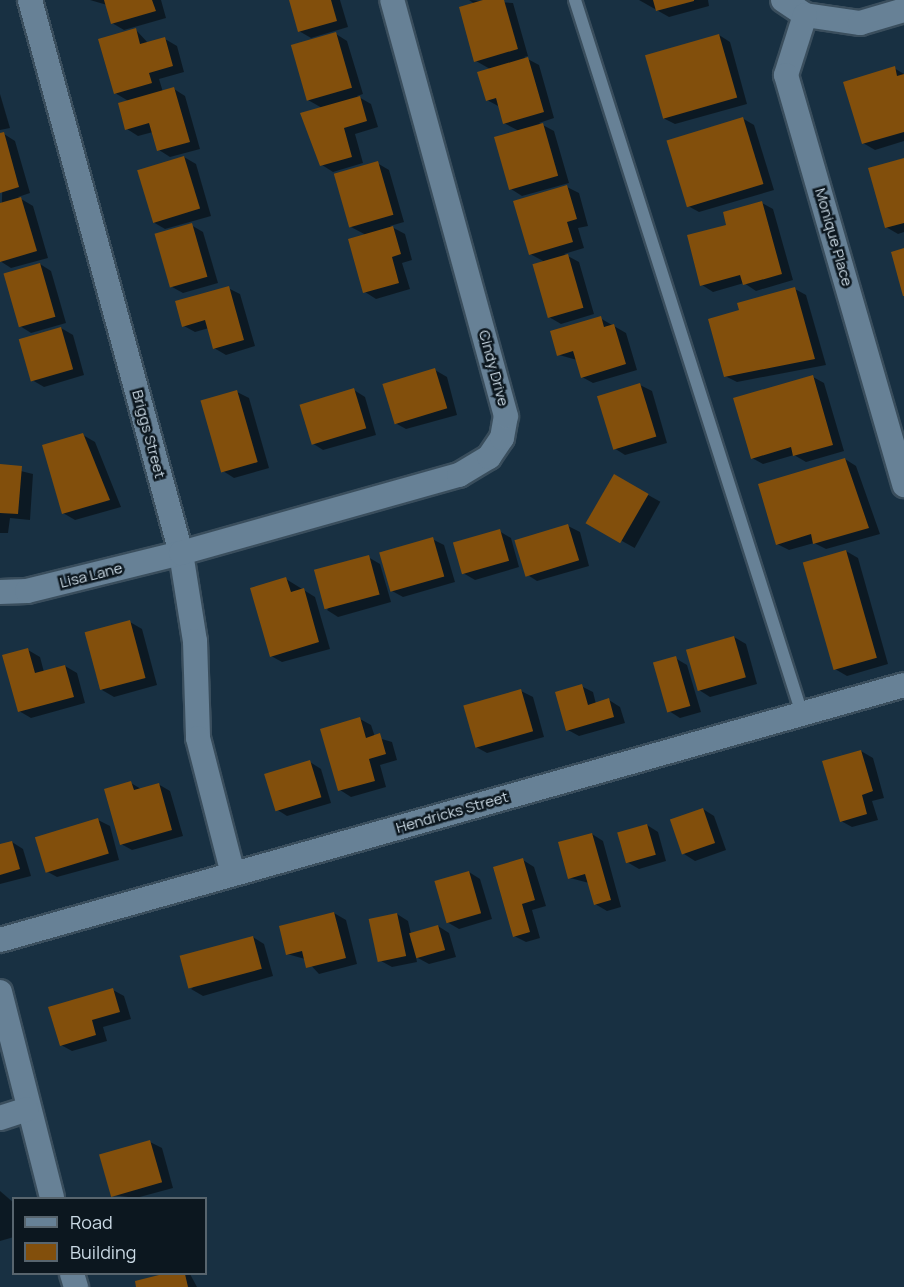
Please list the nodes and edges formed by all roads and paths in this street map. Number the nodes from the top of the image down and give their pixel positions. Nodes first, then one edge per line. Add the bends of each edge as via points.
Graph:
1 (30, 0) edge
2 (392, 0) edge
3 (575, 0) edge
4 (783, 0) edge
5 (904, 10) edge
6 (805, 15) junction
7 (904, 485) edge
8 (181, 553) junction
9 (0, 592) edge
10 (904, 685) edge
11 (802, 714) junction
12 (233, 874) junction
13 (0, 940) edge
14 (0, 992) edge
15 (27, 1109) junction
16 (0, 1118) edge
17 (52, 1197) edge

1 - 8 street, Briggs Street
2 - 8 street, Cindy Drive via 506,416 502,438 489,457 459,475
3 - 11 lane
4 - 6 street
5 - 6 street via 860,23
6 - 7 street, Monique Place via 786,75
8 - 9 street, Lisa Lane via 27,591
8 - 12 street, Briggs Street via 195,641 198,738
10 - 11 street, Hendricks Street
11 - 12 street, Hendricks Street
12 - 13 street, Hendricks Street
14 - 15 street
15 - 16 street
15 - 17 street

